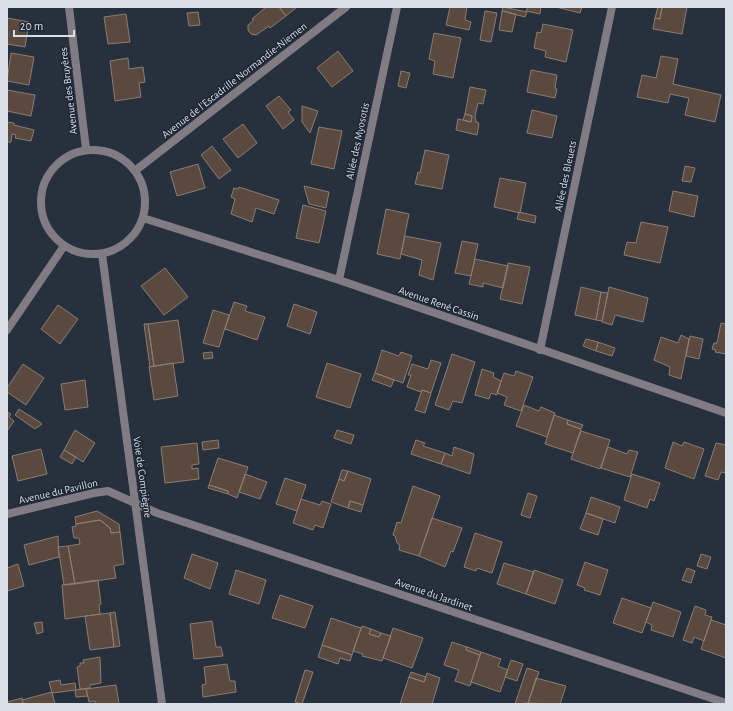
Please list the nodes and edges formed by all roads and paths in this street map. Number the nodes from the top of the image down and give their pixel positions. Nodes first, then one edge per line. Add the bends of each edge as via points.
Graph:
1 (69, 7) edge
2 (346, 7) edge
3 (397, 7) edge
4 (612, 7) edge
5 (86, 149) junction
6 (136, 170) junction
7 (143, 218) junction
8 (64, 246) junction
9 (102, 254) junction
10 (339, 280) junction
11 (7, 330) edge
12 (540, 350) junction
13 (726, 413) edge
14 (136, 503) junction
15 (7, 514) edge
16 (162, 704) edge
17 (726, 704) edge

1 - 5 street, Avenue des Bruyères
2 - 6 street, Avenue de l'Escadrille Normandie-Niemen
3 - 10 street, Allée des Myosotis
4 - 12 street, Allée des Bleuets
5 - 6 street via 114,153
5 - 8 street via 70,154 57,163 47,176 42,190 40,206 44,222
6 - 7 street via 143,185 146,201
7 - 9 street via 128,242
7 - 10 street, Avenue René Cassin
8 - 9 street via 89,254
8 - 11 street
9 - 14 street, Voie de Compiègne
10 - 12 street, Avenue René Cassin
12 - 13 street, Avenue René Cassin
14 - 15 street, Avenue du Pavillon via 108,491
14 - 16 street, Voie de Compiègne
14 - 17 street, Avenue du Jardinet via 157,513

